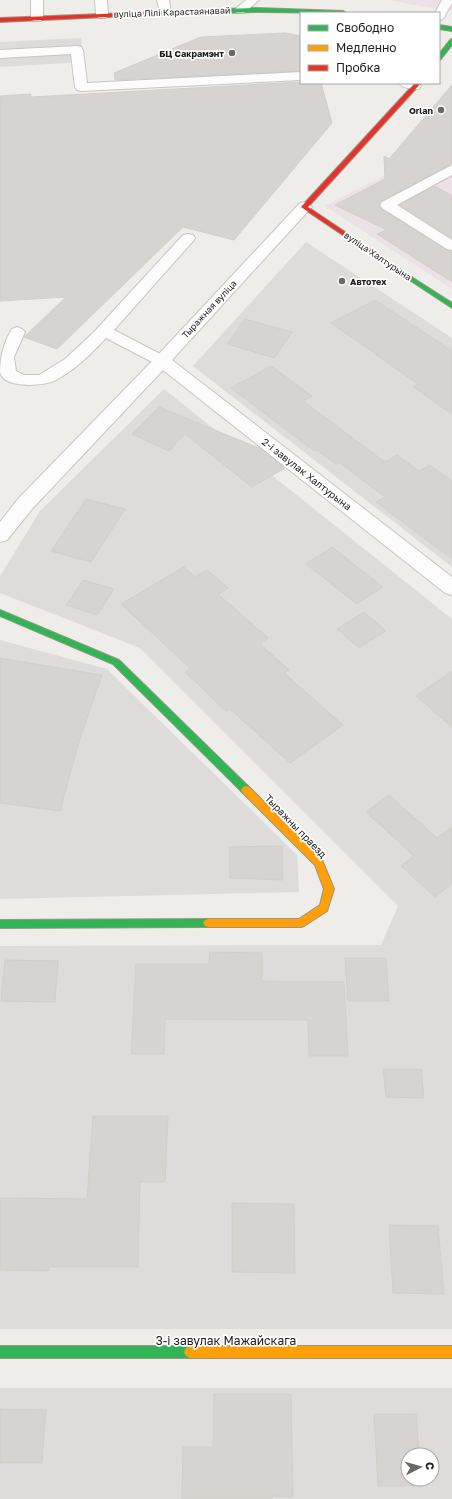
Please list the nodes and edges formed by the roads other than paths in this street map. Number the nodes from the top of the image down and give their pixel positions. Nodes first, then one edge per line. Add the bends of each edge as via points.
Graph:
1 (37, 0) edge
2 (102, 0) edge
3 (163, 0) edge
4 (253, 0) edge
5 (448, 0) edge
6 (240, 10) junction
7 (165, 12) junction
8 (328, 12) edge
9 (440, 14) edge
10 (102, 15) junction
11 (37, 18) junction
12 (0, 20) edge
13 (440, 26) edge
14 (452, 29) edge
15 (452, 41) edge
16 (0, 54) edge
17 (440, 57) edge
18 (300, 76) edge
19 (413, 84) edge
20 (449, 175) edge
21 (304, 206) junction
22 (188, 238) dead end
23 (452, 246) edge
24 (452, 306) edge
25 (104, 331) junction
26 (17, 332) dead end
27 (162, 361) junction
28 (0, 535) edge
29 (452, 588) edge
30 (0, 612) edge
31 (0, 924) edge
32 (0, 1352) edge
33 (452, 1352) edge

1 - 11 lane
2 - 10 lane
3 - 7 lane
4 - 6 lane
5 - 9 lane
6 - 7 street, вуліца Лілі Карастаянавай
6 - 8 street, вуліца Лілі Карастаянавай
7 - 10 street, вуліца Лілі Карастаянавай
10 - 11 street, вуліца Лілі Карастаянавай
11 - 12 street, вуліца Лілі Карастаянавай
13 - 14 street
15 - 17 street
16 - 18 lane via 77,50 81,87
19 - 21 street, Тыражная вуліца
20 - 23 lane via 387,205
21 - 24 street, вуліца Халтурына
21 - 27 street, Тыражная вуліца
22 - 25 lane
25 - 26 lane via 78,357 66,365 47,377 28,381 16,379 8,373 6,357
25 - 27 lane
27 - 28 street, Тыражная вуліца via 25,504
27 - 29 street, 2-і завулак Халтурына
30 - 31 street, Тыражны праезд via 116,662 319,863 329,889 324,908 300,923
32 - 33 street, 3-і завулак Мажайскага

